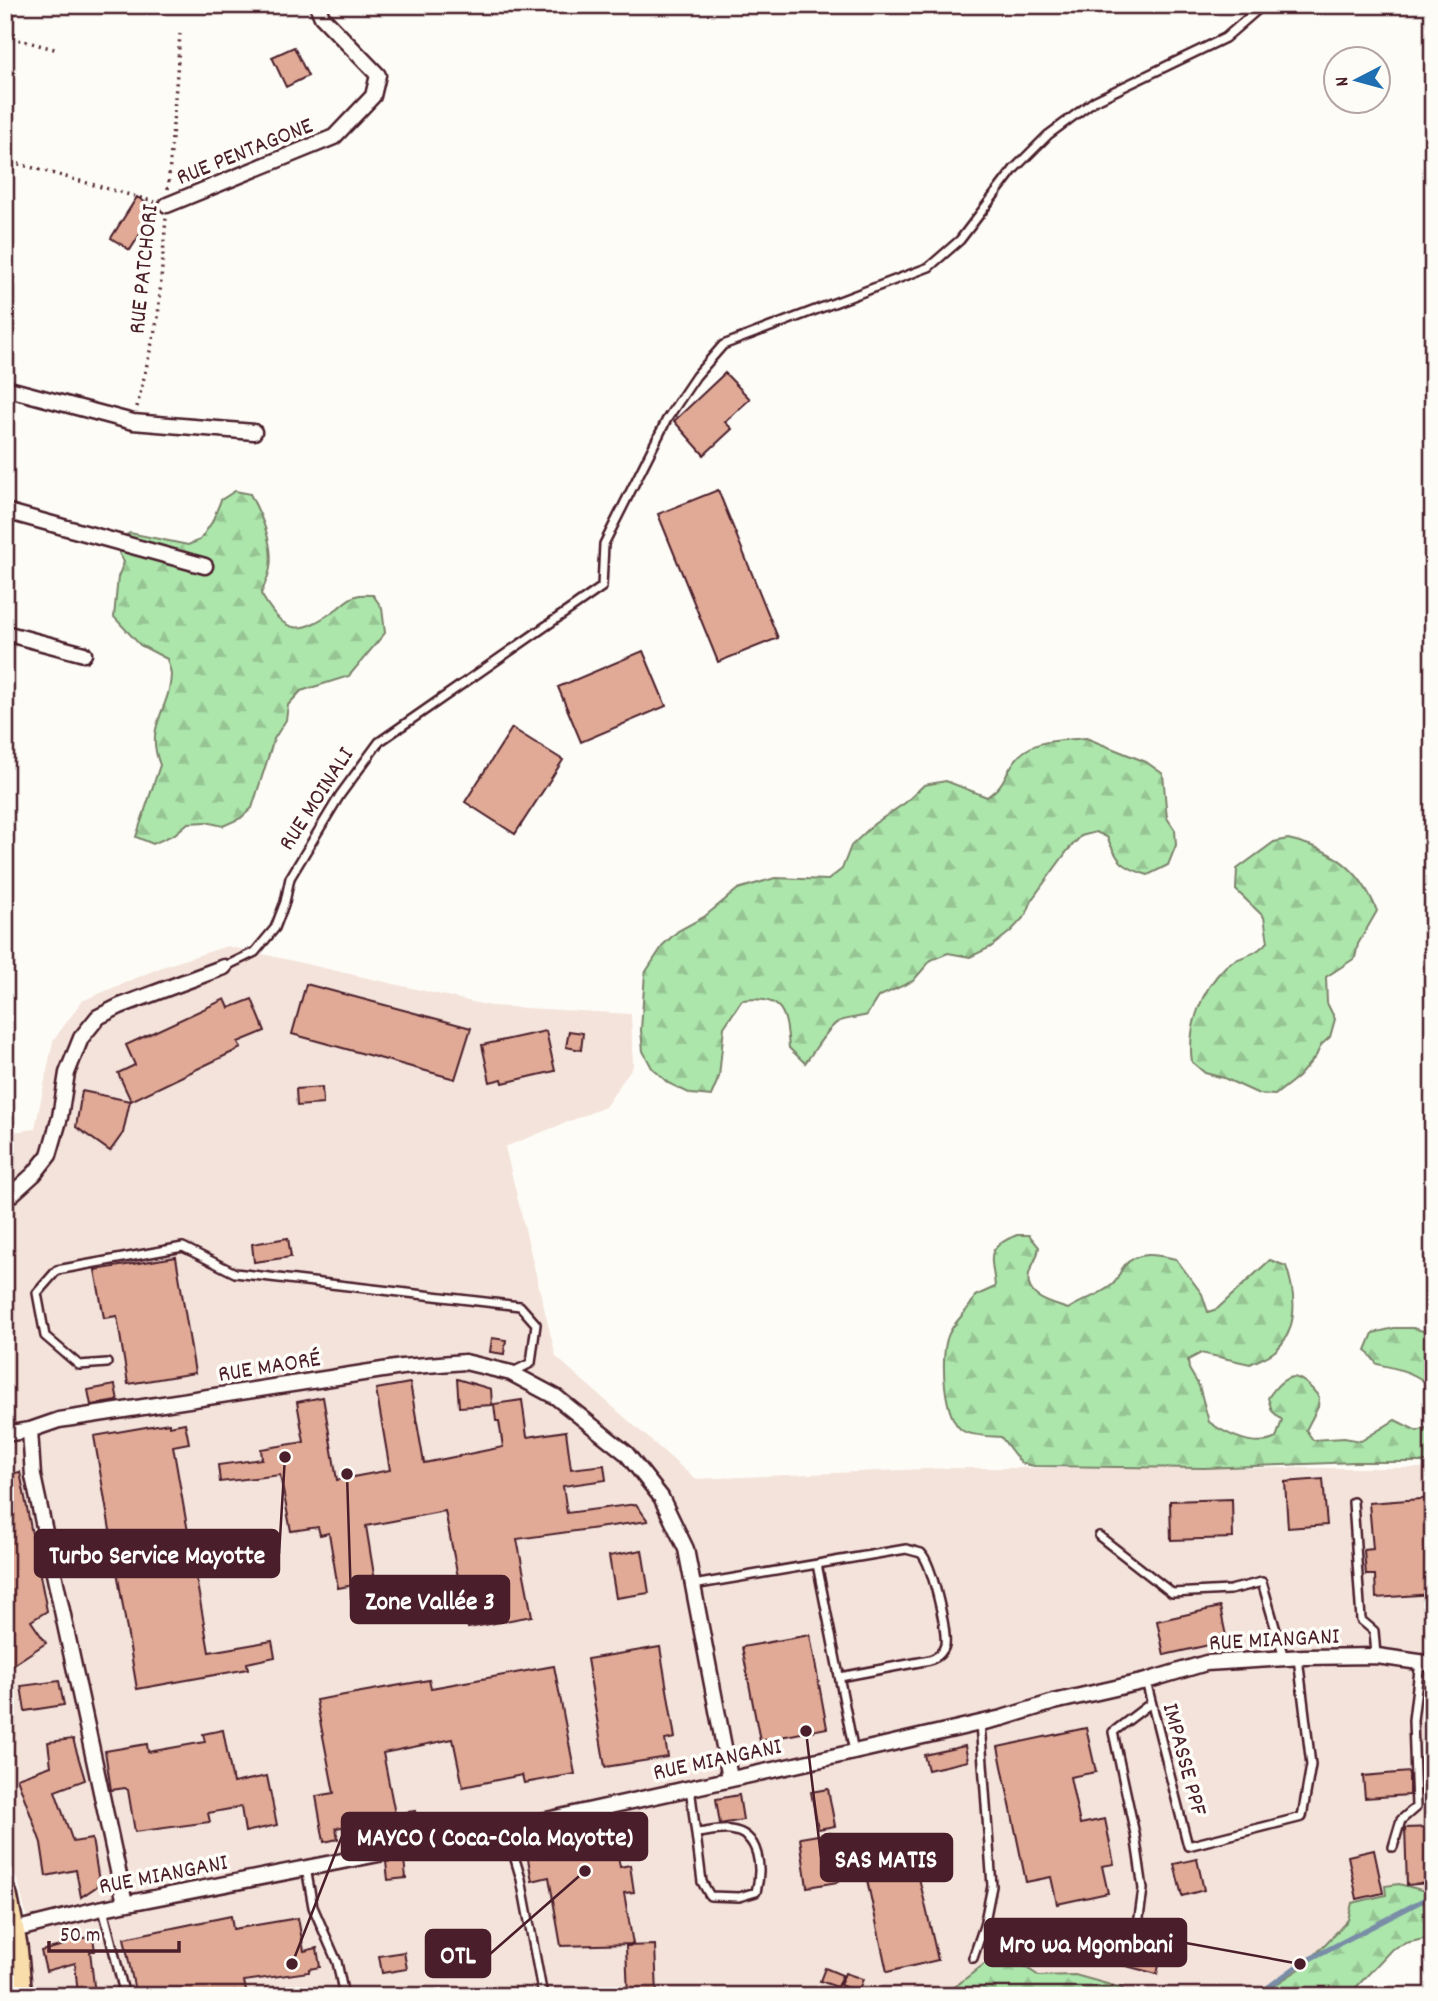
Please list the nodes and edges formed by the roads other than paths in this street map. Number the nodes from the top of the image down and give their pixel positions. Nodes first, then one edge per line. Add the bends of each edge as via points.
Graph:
1 (317, 5) edge
2 (1263, 5) edge
3 (167, 205) road end
4 (5, 388) edge
5 (254, 432) dead end
6 (5, 511) edge
7 (205, 566) dead end
8 (5, 633) edge
9 (85, 654) dead end
10 (224, 967) joint
11 (5, 1197) edge
12 (107, 1363) dead end
13 (511, 1373) junction
14 (30, 1430) junction
15 (5, 1434) edge
16 (1353, 1502) dead end
17 (1099, 1536) dead end
18 (817, 1564) junction
19 (693, 1585) junction
20 (1377, 1656) junction
21 (1291, 1658) junction
22 (1426, 1663) edge
23 (839, 1678) junction
24 (1146, 1681) junction
25 (1151, 1703) junction
26 (980, 1722) junction
27 (854, 1752) junction
28 (730, 1778) junction
29 (690, 1787) junction
30 (506, 1829) junction
31 (697, 1833) junction
32 (1393, 1847) dead end
33 (306, 1868) junction
34 (5, 1895) edge
35 (125, 1903) junction
36 (103, 1908) junction
37 (8, 1928) edge
38 (1137, 1932) dead end
39 (973, 1958) dead end
40 (20, 1996) edge
41 (125, 1996) edge
42 (344, 1996) edge
43 (543, 1996) edge

1 - 3 street, RUE PENTAGONE via 322,17 378,75 373,96 334,137
2 - 10 lane, RUE MOINALI via 1225,38 1094,101 1048,135 1014,169 960,240 929,267 723,345 667,419 616,519 604,544 602,587 379,742 340,795 290,878 275,928 256,952
4 - 5 street via 133,422
6 - 7 street
8 - 9 street
10 - 11 street, RUE MOINALI via 98,1017 81,1038 67,1073 49,1155
12 - 13 lane via 79,1365 45,1336 37,1293 57,1270 183,1247 235,1273 520,1306 536,1324 531,1363
13 - 14 street, RUE MAORÉ via 465,1362 402,1367 59,1420
13 - 19 street, RUE MAORÉ via 556,1397 626,1453 661,1497 686,1549
14 - 15 street, RUE MAORÉ
14 - 35 street via 33,1476
16 - 20 lane via 1361,1620 1374,1631
17 - 21 lane via 1172,1593 1230,1590 1262,1582
18 - 19 lane
18 - 23 lane
18 - 23 lane via 906,1549 921,1553 931,1568 945,1636 943,1652 930,1660
19 - 28 street, RUE MAORÉ
20 - 21 street, RUE MIANGANI
20 - 22 street, RUE MIANGANI
21 - 24 street, RUE MIANGANI via 1206,1663
21 - 25 lane, IMPASSE PPF via 1311,1765 1301,1817 1188,1846
22 - 32 lane via 1413,1720 1416,1807 1401,1821
23 - 27 lane
24 - 25 lane, IMPASSE PPF
24 - 26 street, RUE MIANGANI
25 - 38 lane via 1113,1732 1143,1889
26 - 27 street, RUE MIANGANI
26 - 39 lane via 992,1886
27 - 28 street, RUE MIANGANI
28 - 29 street, RUE MIANGANI
29 - 30 street, RUE MIANGANI
29 - 31 lane
30 - 33 street, RUE MIANGANI
30 - 43 lane via 522,1879
31 - 31 lane via 702,1882 710,1896 757,1892 761,1876 758,1852 747,1837 732,1830
33 - 35 street, RUE MIANGANI
33 - 42 lane via 313,1907 337,1962
34 - 37 main road
35 - 36 street, RUE MIANGANI
36 - 37 street, RUE MIANGANI
36 - 41 lane
37 - 40 main road

